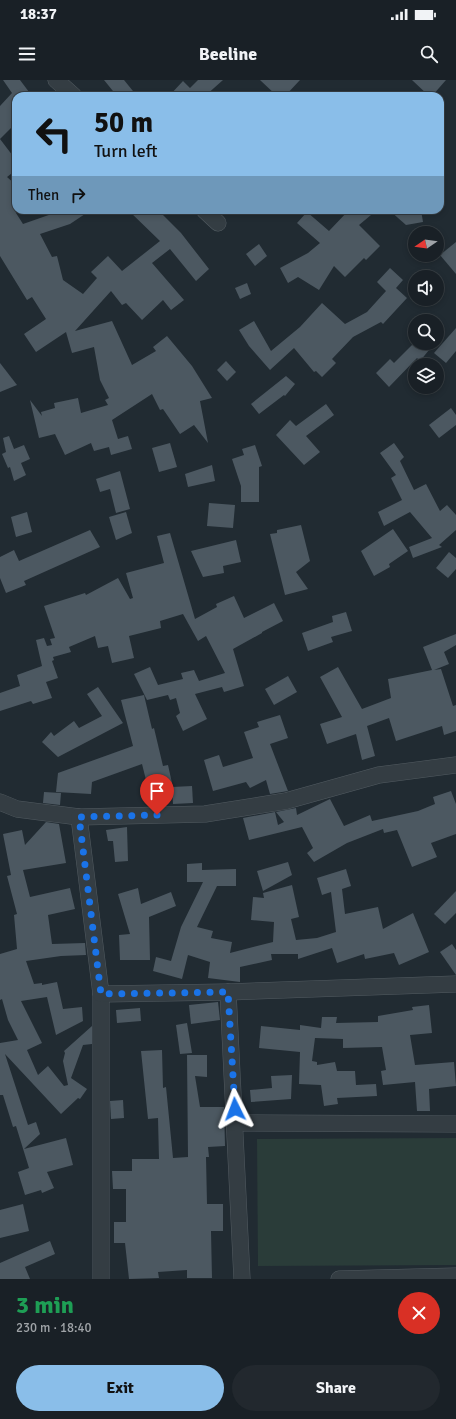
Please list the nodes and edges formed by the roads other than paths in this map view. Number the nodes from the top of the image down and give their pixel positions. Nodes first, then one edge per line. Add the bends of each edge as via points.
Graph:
1 (56, 80) edge
2 (70, 92) edge
3 (208, 214) edge
4 (218, 223) dead end
5 (456, 765) edge
6 (0, 802) edge
7 (79, 817) junction
8 (456, 984) edge
9 (228, 992) junction
10 (101, 994) junction
11 (235, 1123) junction
12 (456, 1124) edge
13 (456, 1276) edge
14 (395, 1278) edge
15 (101, 1279) edge
16 (242, 1279) edge
17 (338, 1279) edge

1 - 2 street
3 - 4 street
5 - 7 street via 379,775 286,801 205,814
6 - 7 street via 18,809
7 - 10 street
8 - 9 street
9 - 10 street
9 - 11 street
10 - 15 street
11 - 12 street
11 - 16 street
13 - 14 street
14 - 17 street

